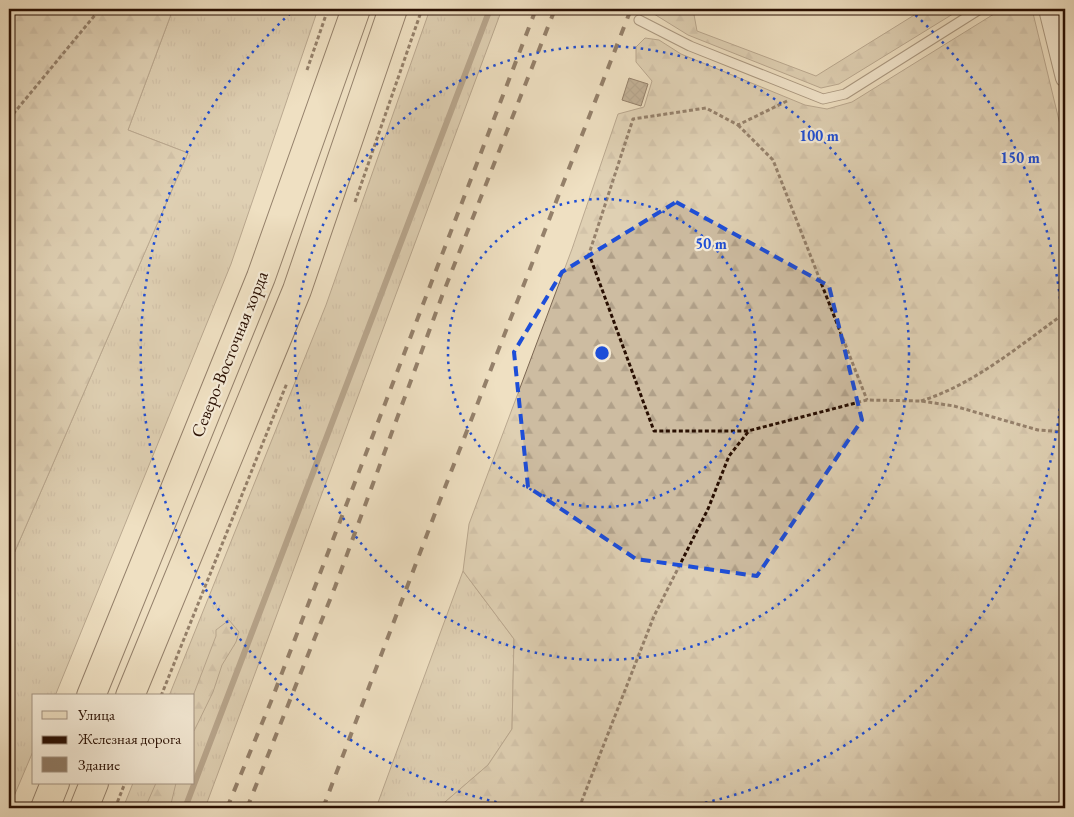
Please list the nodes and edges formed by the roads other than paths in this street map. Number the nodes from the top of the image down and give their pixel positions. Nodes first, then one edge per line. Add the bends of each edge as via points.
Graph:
1 (356, 9) edge
2 (394, 9) edge
3 (980, 9) edge
4 (1048, 9) edge
5 (639, 20) dead end
6 (1065, 78) edge
7 (92, 694) edge
8 (131, 694) edge
9 (55, 784) edge
10 (94, 784) edge
11 (45, 808) edge
12 (84, 808) edge

1 - 7 main road, Северо-Восточная хорда via 261,278
2 - 8 main road via 297,290
3 - 5 lane via 845,94 823,99 690,46
4 - 6 street
9 - 11 main road
10 - 12 main road

